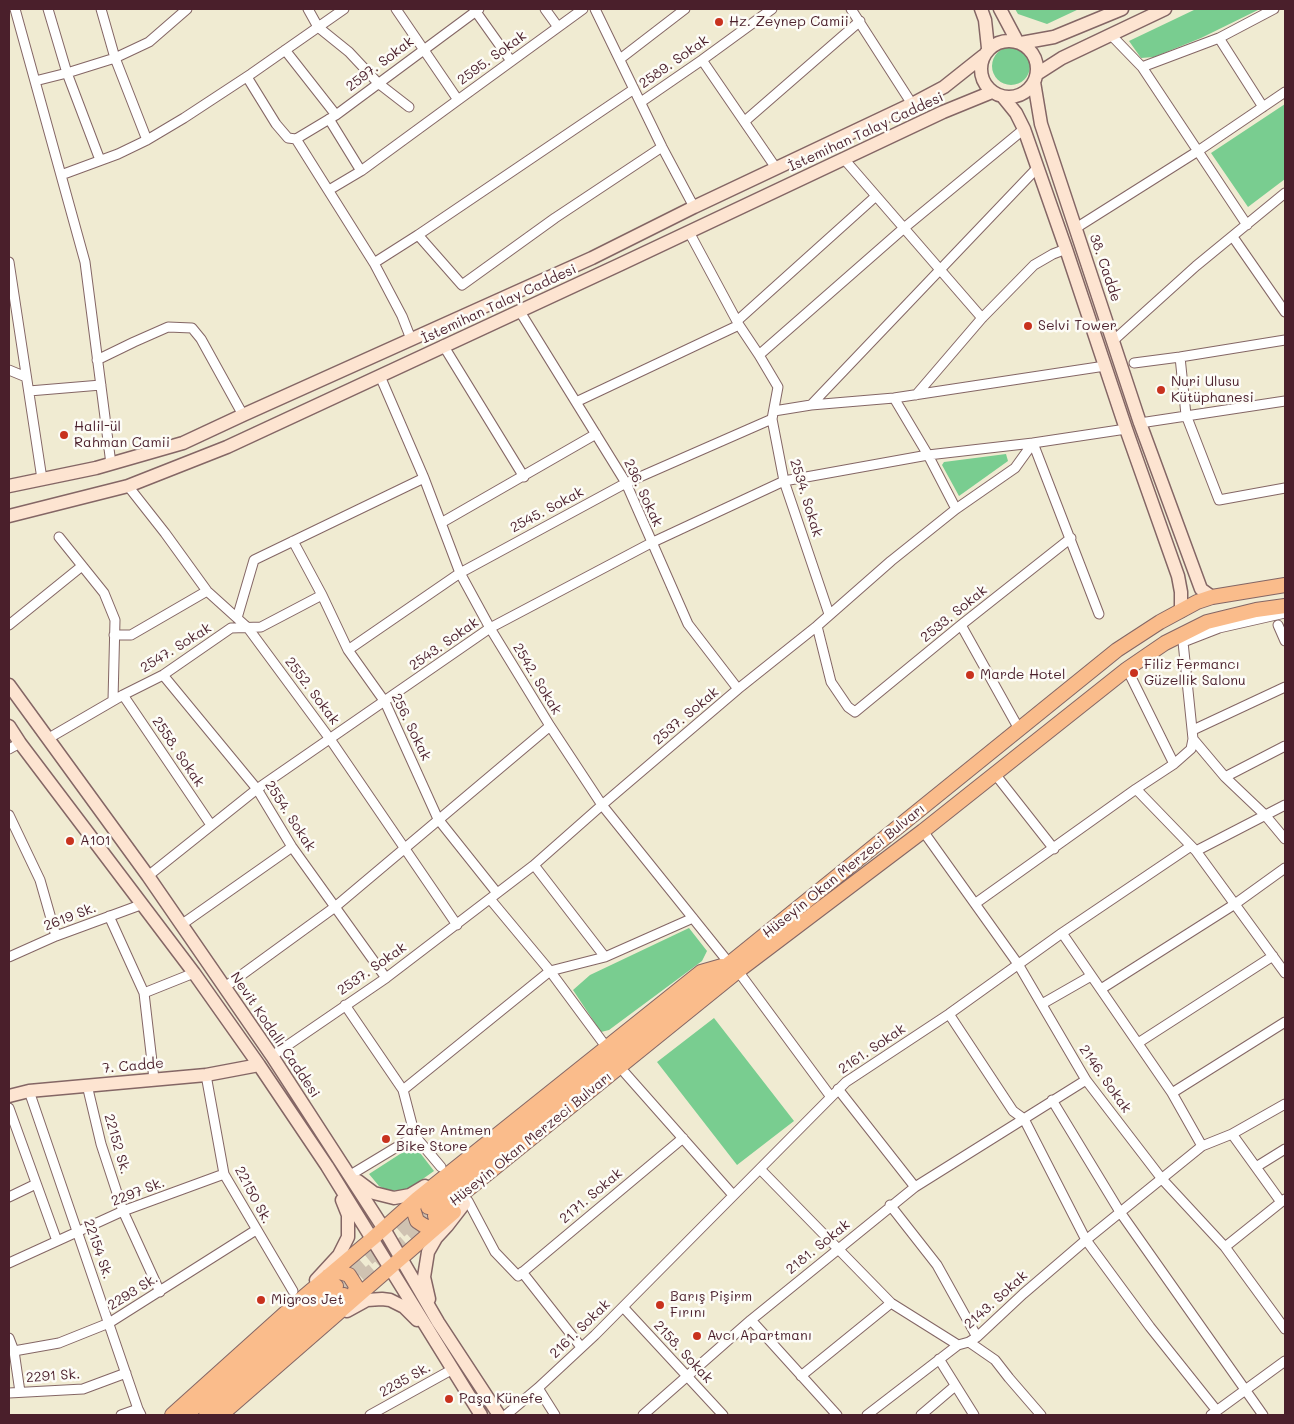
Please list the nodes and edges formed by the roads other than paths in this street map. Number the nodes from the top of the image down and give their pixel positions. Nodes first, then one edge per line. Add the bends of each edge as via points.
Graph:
1 (15, 9) edge
2 (48, 9) edge
3 (102, 9) edge
4 (187, 9) edge
5 (308, 9) edge
6 (344, 9) edge
7 (396, 9) edge
8 (545, 9) edge
9 (582, 9) edge
10 (594, 9) edge
11 (686, 9) edge
12 (772, 9) edge
13 (851, 9) edge
14 (981, 9) edge
15 (1000, 9) edge
16 (1122, 9) edge
17 (1165, 9) edge
18 (1274, 9) edge
19 (476, 10) edge
20 (860, 21) junction
21 (318, 27) junction
22 (558, 27) junction
23 (1111, 35) junction
24 (1219, 38) junction
25 (1019, 42) junction
26 (424, 48) junction
27 (284, 50) junction
28 (986, 52) junction
29 (115, 58) junction
30 (620, 60) junction
31 (702, 60) junction
32 (511, 61) junction
33 (1142, 68) junction
34 (67, 73) junction
35 (247, 77) junction
36 (1036, 78) junction
37 (35, 81) junction
38 (378, 83) junction
39 (634, 89) junction
40 (1285, 93) edge
41 (998, 94) junction
42 (458, 100) junction
43 (641, 102) junction
44 (912, 104) junction
45 (408, 107) dead end
46 (1263, 107) junction
47 (333, 117) junction
48 (745, 121) junction
49 (1024, 128) junction
50 (296, 139) junction
51 (147, 140) junction
52 (662, 148) junction
53 (1198, 151) junction
54 (844, 159) junction
55 (100, 160) junction
56 (1038, 167) junction
57 (776, 168) junction
58 (361, 171) junction
59 (61, 175) junction
60 (329, 190) junction
61 (1285, 193) edge
62 (876, 196) junction
63 (694, 207) junction
64 (1247, 225) junction
65 (904, 228) junction
66 (1076, 228) junction
67 (689, 232) junction
68 (418, 235) junction
69 (1233, 237) junction
70 (1066, 249) junction
71 (9, 262) edge
72 (374, 263) junction
73 (941, 270) junction
74 (519, 310) junction
75 (1285, 310) edge
76 (982, 318) junction
77 (738, 323) junction
78 (411, 339) junction
79 (1114, 340) junction
80 (1285, 340) edge
81 (444, 345) junction
82 (759, 355) junction
83 (1180, 357) junction
84 (98, 360) junction
85 (1134, 363) dead end
86 (1105, 366) junction
87 (9, 370) edge
88 (380, 376) junction
89 (26, 377) junction
90 (101, 385) junction
91 (29, 391) junction
92 (916, 395) junction
93 (894, 398) junction
94 (576, 402) junction
95 (1285, 402) edge
96 (811, 405) junction
97 (243, 415) junction
98 (773, 415) junction
99 (1186, 415) junction
100 (1140, 423) junction
101 (1126, 429) junction
102 (596, 434) junction
103 (1033, 443) junction
104 (928, 455) junction
105 (111, 464) junction
106 (524, 476) junction
107 (424, 478) junction
108 (42, 480) junction
109 (784, 481) junction
110 (626, 483) junction
111 (9, 486) edge
112 (128, 486) junction
113 (1285, 488) edge
114 (956, 509) junction
115 (9, 516) edge
116 (441, 523) junction
117 (59, 537) dead end
118 (1071, 538) junction
119 (293, 541) junction
120 (651, 543) junction
121 (82, 566) junction
122 (460, 573) junction
123 (1285, 585) edge
124 (208, 591) junction
125 (322, 595) junction
126 (1212, 597) junction
127 (1285, 606) edge
128 (1181, 611) junction
129 (1285, 613) edge
130 (829, 614) junction
131 (1099, 614) dead end
132 (237, 618) junction
133 (9, 624) edge
134 (961, 625) junction
135 (1278, 625) dead end
136 (817, 626) junction
137 (248, 628) junction
138 (490, 628) junction
139 (114, 635) junction
140 (1180, 639) junction
141 (1285, 641) edge
142 (348, 650) junction
143 (1126, 669) junction
144 (163, 675) junction
145 (9, 685) edge
146 (1285, 686) edge
147 (738, 689) junction
148 (123, 695) junction
149 (114, 700) junction
150 (386, 702) junction
151 (9, 726) edge
152 (550, 726) junction
153 (1018, 729) junction
154 (1193, 734) junction
155 (48, 738) junction
156 (330, 739) junction
157 (14, 746) edge
158 (1285, 746) edge
159 (1174, 764) junction
160 (994, 774) junction
161 (1225, 777) junction
162 (257, 789) junction
163 (1136, 789) junction
164 (602, 805) junction
165 (1285, 805) edge
166 (1266, 815) junction
167 (9, 816) edge
168 (438, 819) junction
169 (211, 825) junction
170 (923, 831) junction
171 (1285, 839) edge
172 (292, 847) junction
173 (1194, 848) junction
174 (406, 849) junction
175 (1054, 849) junction
176 (534, 865) junction
177 (1285, 868) edge
178 (148, 876) junction
179 (494, 896) junction
180 (976, 903) junction
181 (143, 904) junction
182 (1235, 904) junction
183 (335, 908) junction
184 (109, 916) junction
185 (693, 918) junction
186 (457, 924) junction
187 (181, 925) junction
188 (1062, 934) junction
189 (56, 936) junction
190 (1273, 956) junction
191 (9, 957) edge
192 (605, 957) junction
193 (1018, 964) junction
194 (734, 967) junction
195 (550, 971) junction
196 (194, 973) junction
197 (1285, 973) edge
198 (1091, 976) junction
199 (386, 978) junction
200 (225, 987) junction
201 (1101, 989) junction
202 (144, 993) junction
203 (1042, 1004) junction
204 (345, 1005) junction
205 (949, 1014) junction
206 (1285, 1022) edge
207 (1138, 1043) junction
208 (607, 1048) junction
209 (272, 1056) junction
210 (259, 1065) junction
211 (625, 1073) junction
212 (206, 1075) junction
213 (154, 1079) junction
214 (1086, 1080) junction
215 (87, 1085) junction
216 (838, 1089) junction
217 (403, 1090) junction
218 (29, 1092) junction
219 (1172, 1093) junction
220 (9, 1096) edge
221 (831, 1096) junction
222 (1052, 1100) junction
223 (1285, 1104) edge
224 (9, 1108) edge
225 (1024, 1119) junction
226 (1232, 1134) junction
227 (415, 1136) junction
228 (683, 1138) junction
229 (1202, 1146) junction
230 (1285, 1149) edge
231 (335, 1152) junction
232 (327, 1166) junction
233 (1256, 1167) junction
234 (447, 1168) junction
235 (760, 1169) junction
236 (224, 1174) junction
237 (352, 1174) junction
238 (1162, 1179) junction
239 (36, 1184) junction
240 (915, 1186) junction
241 (734, 1195) junction
242 (9, 1197) edge
243 (1283, 1201) edge
244 (466, 1202) junction
245 (890, 1205) junction
246 (123, 1211) junction
247 (429, 1212) junction
248 (1120, 1212) junction
249 (384, 1229) junction
250 (256, 1230) junction
251 (77, 1233) junction
252 (372, 1239) junction
253 (1086, 1240) junction
254 (57, 1241) junction
255 (1225, 1247) junction
256 (837, 1250) junction
257 (9, 1263) edge
258 (395, 1263) junction
259 (520, 1274) junction
260 (340, 1289) junction
261 (160, 1292) junction
262 (297, 1295) junction
263 (891, 1303) junction
264 (623, 1307) junction
265 (750, 1320) junction
266 (438, 1322) junction
267 (109, 1323) junction
268 (324, 1327) junction
269 (1285, 1329) edge
270 (9, 1338) edge
271 (436, 1340) junction
272 (973, 1340) junction
273 (958, 1345) junction
274 (581, 1347) junction
275 (14, 1351) junction
276 (939, 1359) junction
277 (1285, 1361) edge
278 (453, 1369) junction
279 (126, 1373) junction
280 (686, 1376) junction
281 (801, 1376) junction
282 (955, 1386) junction
283 (538, 1388) junction
284 (1246, 1391) junction
285 (20, 1392) junction
286 (9, 1393) edge
287 (140, 1412) edge
288 (1214, 1413) edge
289 (121, 1415) edge
290 (172, 1415) edge
291 (186, 1415) edge
292 (206, 1415) edge
293 (221, 1415) edge
294 (370, 1415) edge
295 (481, 1415) edge
296 (499, 1415) edge
297 (506, 1415) edge
298 (556, 1415) edge
299 (643, 1415) edge
300 (723, 1415) edge
301 (837, 1415) edge
302 (867, 1415) edge
303 (921, 1415) edge
304 (974, 1415) edge
305 (1041, 1415) edge
306 (1263, 1415) edge

1 - 37 street
2 - 34 street
3 - 29 street
4 - 29 street via 149,42
5 - 21 street
6 - 21 street
7 - 26 street, 2595. Sokak
8 - 22 street
9 - 22 street, 2595. Sokak
10 - 30 street
11 - 30 street
12 - 31 street, 2589. Sokak
13 - 20 street
14 - 28 street via 985,20
15 - 25 street
16 - 25 street via 1054,37
17 - 23 street
18 - 24 street
19 - 26 street, 2597. Sokak
19 - 32 street
20 - 44 street
20 - 48 street
21 - 27 street
21 - 38 street via 349,52
22 - 32 street, 2595. Sokak
23 - 33 street
23 - 36 street via 1062,58
24 - 33 street
24 - 46 street
25 - 28 street via 1002,41
25 - 36 street via 1034,56
26 - 38 street, 2597. Sokak
26 - 42 street, 2595. Sokak
27 - 35 street
27 - 47 street
28 - 41 street via 980,71 986,86
28 - 44 street, İstemihan Talay Caddesi via 944,87
29 - 34 street
29 - 51 street
30 - 39 street
31 - 43 street, 2589. Sokak
31 - 48 street
32 - 42 street, 2595. Sokak
33 - 53 street
34 - 37 street
34 - 55 street
35 - 50 street via 276,124 288,138
35 - 51 street
36 - 41 street via 1026,92 1019,95
36 - 66 street, 38. Cadde via 1040,124
37 - 59 street
38 - 45 street
38 - 47 street, 2597. Sokak
39 - 43 street
39 - 68 street
40 - 46 street
41 - 49 street via 1016,113
41 - 54 street, İstemihan Talay Caddesi via 943,112
42 - 58 street
43 - 52 street
44 - 57 street, İstemihan Talay Caddesi
46 - 53 street
47 - 50 street, 2597. Sokak
47 - 58 street
48 - 57 street
49 - 56 street
49 - 65 street
50 - 60 street
51 - 55 street
52 - 63 street
52 - 68 street via 555,218 462,285
53 - 64 street
53 - 66 street
54 - 62 street
54 - 67 street, İstemihan Talay Caddesi
55 - 59 street
56 - 70 street
56 - 73 street
57 - 63 street, İstemihan Talay Caddesi
58 - 60 street
59 - 84 street via 85,262
60 - 72 street
61 - 64 street
62 - 65 street
62 - 77 street
63 - 78 street, İstemihan Talay Caddesi via 592,258
64 - 69 street
65 - 73 street
65 - 82 street
66 - 79 street, 38. Cadde
67 - 74 street, İstemihan Talay Caddesi
67 - 77 street
68 - 72 street
69 - 75 street
69 - 79 street
70 - 76 street via 1034,265
70 - 86 street
71 - 89 street
72 - 78 street
73 - 76 street
73 - 96 street
74 - 81 street, İstemihan Talay Caddesi
74 - 94 street, 236. Sokak
76 - 92 street
77 - 82 street
77 - 94 street
78 - 97 street, İstemihan Talay Caddesi
79 - 100 street, 38. Cadde
80 - 83 street
81 - 88 street, İstemihan Talay Caddesi
81 - 106 street
82 - 98 street, 2534. Sokak via 778,388
83 - 85 street
83 - 99 street
84 - 90 street
84 - 97 street via 168,327 192,328
86 - 92 street, 2545. Sokak
86 - 101 street
87 - 89 street
88 - 107 street, 2542. Sokak
88 - 112 street, İstemihan Talay Caddesi via 227,447
89 - 91 street
90 - 91 street
90 - 105 street
91 - 108 street
92 - 93 street, 2545. Sokak
93 - 96 street, 2545. Sokak
93 - 104 street
94 - 102 street, 236. Sokak
95 - 99 street
96 - 98 street, 2545. Sokak
97 - 105 street, İstemihan Talay Caddesi via 183,443
98 - 109 street, 2534. Sokak
98 - 110 street, 2545. Sokak
99 - 100 street
99 - 113 street via 1219,500
100 - 126 street, 38. Cadde via 1201,590
101 - 103 street
101 - 128 street via 1178,576
102 - 106 street
102 - 110 street, 236. Sokak
103 - 104 street, 2543. Sokak
103 - 114 street, 2537. Sokak via 1015,468
103 - 118 street
104 - 109 street, 2543. Sokak
104 - 114 street
105 - 108 street, İstemihan Talay Caddesi
106 - 116 street
107 - 116 street, 2542. Sokak
107 - 119 street
108 - 111 street, İstemihan Talay Caddesi
109 - 120 street, 2543. Sokak
109 - 130 street, 2534. Sokak
110 - 120 street, 236. Sokak
110 - 122 street, 2545. Sokak
112 - 115 street, İstemihan Talay Caddesi
112 - 124 street, 2552. Sokak
114 - 130 street, 2537. Sokak
116 - 122 street, 2542. Sokak
117 - 121 street
118 - 131 street
118 - 134 street, 2533. Sokak
119 - 125 street, 256. Sokak
119 - 132 street via 254,560
120 - 138 street, 2543. Sokak
120 - 147 street, 236. Sokak via 688,624
121 - 133 street
121 - 139 street via 104,593 115,620
122 - 138 street, 2542. Sokak
122 - 142 street, 2545. Sokak
123 - 126 main road, Hüseyin Okan Merzeci Bulvarı
124 - 132 street, 2552. Sokak
124 - 139 street via 131,635
125 - 137 street, 2547. Sokak via 261,627
125 - 142 street, 256. Sokak
126 - 128 main road, Hüseyin Okan Merzeci Bulvarı
127 - 140 main road, Hüseyin Okan Merzeci Bulvarı via 1207,622
128 - 153 main road, Hüseyin Okan Merzeci Bulvarı via 1117,650
129 - 140 street
130 - 136 street, 2537. Sokak
132 - 137 street, 2552. Sokak
134 - 136 street, 2533. Sokak via 855,712 831,682
134 - 153 street
135 - 141 street
136 - 147 street, 2537. Sokak
137 - 144 street, 2547. Sokak via 231,628
137 - 156 street, 2552. Sokak
138 - 150 street, 2543. Sokak
138 - 152 street, 2542. Sokak
139 - 149 street
140 - 143 main road, Hüseyin Okan Merzeci Bulvarı
140 - 154 street
142 - 150 street, 256. Sokak
143 - 159 street
143 - 160 main road, Hüseyin Okan Merzeci Bulvarı
144 - 148 street, 2547. Sokak
144 - 162 street, 2554. Sokak
145 - 155 street, Nevit Kodallı Caddesi
146 - 154 street
147 - 164 street, 2537. Sokak
148 - 149 street, 2547. Sokak
148 - 169 street, 2558. Sokak
149 - 155 street, 2547. Sokak
150 - 156 street, 2543. Sokak
150 - 168 street, 256. Sokak
151 - 157 street, Nevit Kodallı Caddesi
152 - 164 street, 2542. Sokak
152 - 168 street
153 - 194 main road, Hüseyin Okan Merzeci Bulvarı
154 - 159 street via 1191,749
154 - 161 street
155 - 178 street, Nevit Kodallı Caddesi
156 - 162 street, 2543. Sokak
156 - 174 street, 2552. Sokak
157 - 181 street, Nevit Kodallı Caddesi
158 - 161 street
159 - 163 street
160 - 170 main road, Hüseyin Okan Merzeci Bulvarı
160 - 175 street
161 - 166 street
162 - 169 street, 2543. Sokak
162 - 172 street, 2554. Sokak
163 - 173 street
163 - 175 street
164 - 176 street, 2537. Sokak
164 - 185 street, 2542. Sokak
165 - 166 street, 2161. Sokak
166 - 171 street
166 - 173 street, 2161. Sokak
167 - 189 street via 40,880
168 - 174 street
168 - 179 street, 256. Sokak
169 - 178 street, 2543. Sokak
170 - 180 street, 2146. Sokak
170 - 194 main road, Hüseyin Okan Merzeci Bulvarı
172 - 183 street, 2554. Sokak
172 - 187 street
173 - 182 street
173 - 188 street, 2161. Sokak
174 - 183 street
174 - 186 street, 2552. Sokak
175 - 180 street
176 - 179 street, 2537. Sokak
176 - 192 street
177 - 182 street
178 - 187 street, Nevit Kodallı Caddesi
179 - 186 street, 2537. Sokak
179 - 195 street, 256. Sokak
180 - 193 street, 2146. Sokak
181 - 184 street, 2619 Sk.
181 - 196 street, Nevit Kodallı Caddesi
182 - 190 street
182 - 201 street
183 - 199 street, 2554. Sokak
183 - 200 street
184 - 189 street, 2619 Sk.
184 - 202 street
185 - 192 street
185 - 194 street, 2542. Sokak
186 - 199 street, 2537. Sokak
187 - 200 street, Nevit Kodallı Caddesi
188 - 193 street, 2161. Sokak
188 - 198 street
189 - 191 street, 2619 Sk.
190 - 197 street
190 - 207 street
192 - 195 street
193 - 203 street, 2146. Sokak
193 - 205 street, 2161. Sokak
194 - 208 main road via 701,972
194 - 211 main road via 725,992
194 - 221 street, 2542. Sokak
194 - 247 main road, Hüseyin Okan Merzeci Bulvarı
195 - 208 street, 256. Sokak
195 - 217 street
196 - 202 street
196 - 210 street, Nevit Kodallı Caddesi
198 - 201 street
198 - 203 street
199 - 204 street, 2537. Sokak
200 - 209 street, Nevit Kodallı Caddesi
201 - 207 street
202 - 213 street
203 - 214 street, 2146. Sokak
204 - 209 street, 2537. Sokak
204 - 217 street
205 - 216 street, 2161. Sokak
205 - 225 street via 1013,1111
206 - 219 street
207 - 219 street
208 - 234 main road
209 - 231 street, Nevit Kodallı Caddesi
210 - 212 street, 7. Cadde
210 - 232 street, Nevit Kodallı Caddesi
211 - 228 street
211 - 244 main road
212 - 213 street, 7. Cadde
212 - 236 street, 22150 Sk.
213 - 215 street, 7. Cadde
214 - 222 street, 2181. Sokak
214 - 238 street, 2146. Sokak
215 - 218 street, 7. Cadde
215 - 246 street, 22152 Sk. via 101,1144
216 - 221 street, 2161. Sokak
216 - 240 street
217 - 227 street
218 - 220 street, 7. Cadde
218 - 251 street, 22154 Sk.
219 - 229 street
221 - 235 street, 2161. Sokak
222 - 225 street, 2181. Sokak
222 - 248 street
223 - 226 street, 2143. Sokak
224 - 239 street
225 - 240 street, 2181. Sokak
225 - 253 street
226 - 229 street, 2143. Sokak
226 - 233 street
227 - 234 street
227 - 237 street
228 - 241 street
228 - 259 street, 2171. Sokak
229 - 238 street, 2143. Sokak
230 - 233 street
231 - 237 street
231 - 249 street, Nevit Kodallı Caddesi
232 - 252 street, Nevit Kodallı Caddesi
232 - 262 street via 348,1215 348,1237 339,1256
233 - 243 street
234 - 237 street via 417,1192 394,1198 374,1194
234 - 247 main road
235 - 241 street, 2161. Sokak
235 - 256 street
236 - 246 street, 2297 Sk.
236 - 250 street, 22150 Sk.
238 - 248 street, 2143. Sokak
238 - 255 street, 2146. Sokak
239 - 242 street
239 - 254 street
240 - 245 street, 2181. Sokak
241 - 264 street, 2161. Sokak
243 - 255 street
244 - 247 main road
244 - 259 street via 495,1252
244 - 266 street via 436,1238 425,1260 425,1286
245 - 256 street, 2181. Sokak
245 - 272 street via 937,1265
246 - 251 street, 2297 Sk.
246 - 261 street, 22152 Sk.
247 - 249 main road
247 - 258 main road
248 - 253 street, 2143. Sokak
248 - 284 street
249 - 252 main road
249 - 258 street, Nevit Kodallı Caddesi
250 - 261 street, 2293 Sk.
250 - 262 street, 22150 Sk.
251 - 254 street, 2297 Sk.
251 - 267 street, 22154 Sk.
252 - 258 street, Nevit Kodallı Caddesi
252 - 260 main road
253 - 272 street, 2143. Sokak
253 - 288 street
254 - 257 street, 2297 Sk.
255 - 269 street, 2146. Sokak
256 - 263 street
256 - 265 street, 2181. Sokak
258 - 260 main road
258 - 266 street, Nevit Kodallı Caddesi
258 - 271 street, Nevit Kodallı Caddesi
259 - 274 street
260 - 262 main road
260 - 268 main road
260 - 291 main road
260 - 292 main road
261 - 267 street, 2293 Sk.
262 - 290 main road
263 - 273 street
263 - 281 street
264 - 274 street, 2161. Sokak
264 - 280 street, 2158. Sokak
265 - 280 street, 2181. Sokak
265 - 281 street
266 - 296 street, Nevit Kodallı Caddesi
267 - 275 street, 2293 Sk. via 59,1343
267 - 279 street, 22154 Sk.
268 - 271 street via 360,1303 382,1299 404,1307
268 - 293 main road
270 - 275 street
271 - 278 street, Nevit Kodallı Caddesi
272 - 273 street, 2143. Sokak
272 - 305 street via 995,1360
273 - 276 street, 2143. Sokak
274 - 283 street, 2161. Sokak
275 - 285 street
276 - 282 street
276 - 302 street, 2143. Sokak
277 - 284 street
278 - 294 street, 2235 Sk.
278 - 295 street, Nevit Kodallı Caddesi
279 - 285 street, 2291 Sk. via 83,1389
279 - 287 street, 22154 Sk.
280 - 299 street, 2181. Sokak
280 - 300 street, 2158. Sokak
281 - 301 street
282 - 303 street
282 - 304 street
283 - 297 street, 2161. Sokak
283 - 298 street
284 - 288 street
284 - 306 street
285 - 286 street, 2291 Sk.
287 - 289 street

